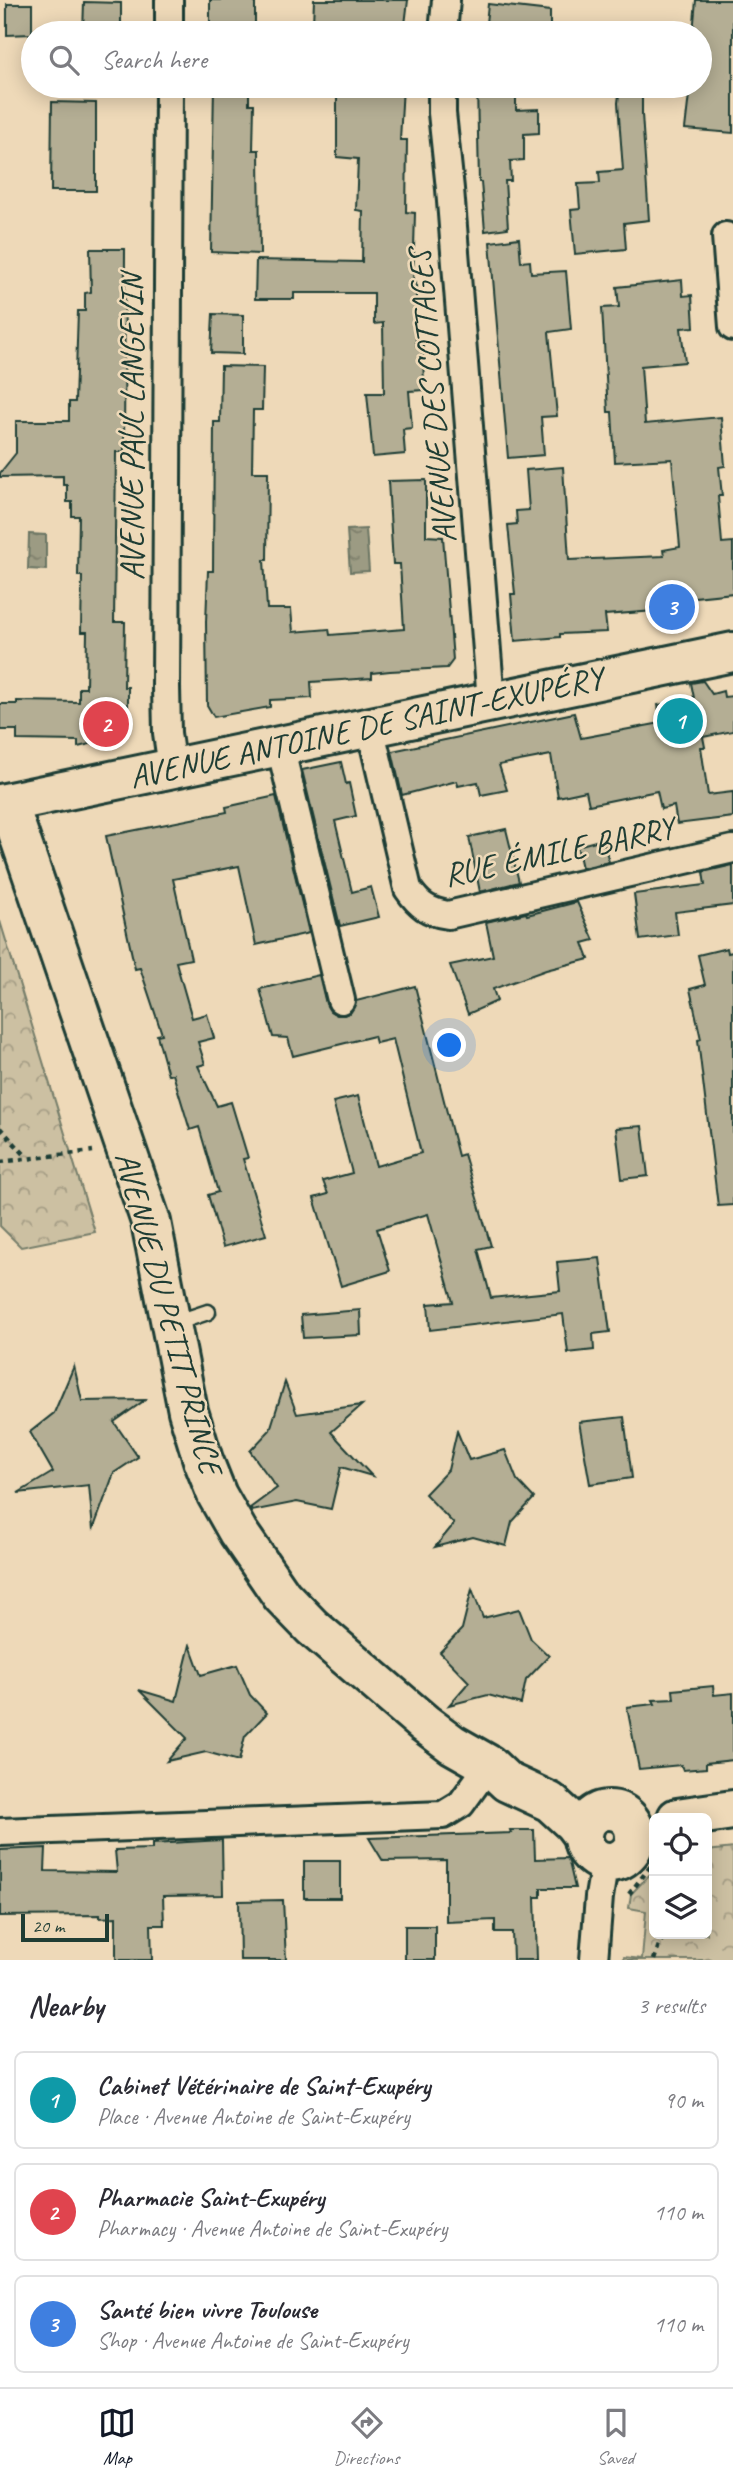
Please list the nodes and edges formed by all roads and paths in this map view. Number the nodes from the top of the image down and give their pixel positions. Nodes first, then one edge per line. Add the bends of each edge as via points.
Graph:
1 (169, 0) edge
2 (446, 0) edge
3 (169, 21) edge
4 (444, 21) edge
5 (169, 98) edge
6 (442, 98) edge
7 (726, 236) dead end
8 (733, 327) edge
9 (733, 652) edge
10 (491, 701) junction
11 (370, 727) junction
12 (280, 746) junction
13 (172, 768) junction
14 (4, 804) edge
15 (733, 849) edge
16 (341, 1000) dead end
17 (0, 1128) edge
18 (106, 1150) dead end
19 (28, 1158) junction
20 (0, 1161) edge
21 (208, 1312) dead end
22 (171, 1325) junction
23 (489, 1765) junction
24 (733, 1810) edge
25 (712, 1813) edge
26 (0, 1832) edge
27 (597, 1836) junction
28 (648, 1839) edge
29 (625, 1897) dead end
30 (663, 1939) edge
31 (594, 1960) edge
32 (654, 1960) edge

1 - 3 street
2 - 4 street
5 - 13 street, AVENUE PAUL LANGEVIN via 166,687
6 - 10 street, AVENUE DES COTTAGES
7 - 8 street
9 - 10 street, AVENUE ANTOINE DE SAINT-EXUPÉRY
10 - 11 street, AVENUE ANTOINE DE SAINT-EXUPÉRY
11 - 12 street, AVENUE ANTOINE DE SAINT-EXUPÉRY
11 - 15 street, RUE ÉMILE BARRY via 408,889 433,913 448,915
12 - 13 street, AVENUE ANTOINE DE SAINT-EXUPÉRY
12 - 16 street
13 - 14 street, AVENUE ANTOINE DE SAINT-EXUPÉRY
14 - 22 street, AVENUE DU PETIT PRINCE via 138,1178 162,1268
17 - 19 path
18 - 19 path
19 - 20 path
21 - 22 lane
22 - 23 street, AVENUE DU PETIT PRINCE via 203,1460 217,1495 266,1575 312,1627 377,1684 452,1744
23 - 26 street via 461,1804 443,1815
23 - 27 street, AVENUE DU PETIT PRINCE via 507,1782 550,1802 573,1823
24 - 25 street
27 - 28 street via 617,1861 634,1843
27 - 31 street
28 - 29 path
30 - 32 path

